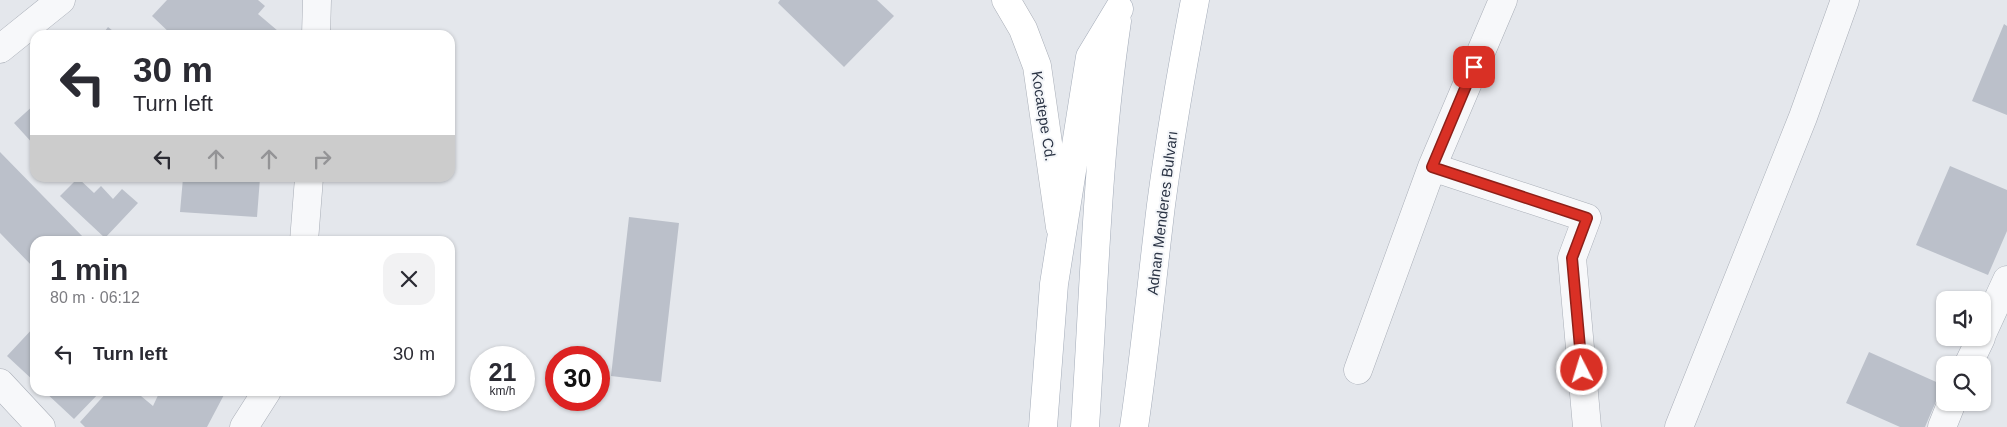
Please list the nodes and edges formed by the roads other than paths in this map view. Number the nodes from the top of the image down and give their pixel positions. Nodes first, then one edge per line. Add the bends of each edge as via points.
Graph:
1 (61, 0) edge
2 (317, 0) edge
3 (1006, 0) edge
4 (1195, 0) edge
5 (1503, 0) edge
6 (1845, 0) edge
7 (1120, 4) edge
8 (316, 30) edge
9 (0, 49) edge
10 (1432, 167) junction
11 (309, 182) edge
12 (304, 236) edge
13 (1062, 239) junction
14 (2007, 280) edge
15 (1991, 315) edge
16 (1147, 336) junction
17 (1358, 370) dead end
18 (0, 383) edge
19 (264, 396) edge
20 (1948, 411) edge
21 (41, 427) edge
22 (244, 427) edge
23 (1043, 427) edge
24 (1085, 427) edge
25 (1134, 427) edge
26 (1147, 427) edge
27 (1587, 427) edge
28 (1679, 427) edge
29 (1942, 427) edge

1 - 9 street
2 - 8 street
3 - 13 main road, Kocatepe Cd. via 1023,29 1037,66
4 - 16 main road, Adnan Menderes Bulvarı via 1162,205
5 - 10 street
6 - 28 street via 1803,117
7 - 13 main road via 1090,57
7 - 24 main road via 1110,72
10 - 17 street
10 - 27 street via 1587,218 1572,258
11 - 12 street
13 - 23 main road via 1054,284
14 - 15 street
16 - 25 main road, Adnan Menderes Bulvarı
16 - 26 main road
18 - 21 street
19 - 22 street
20 - 29 street

